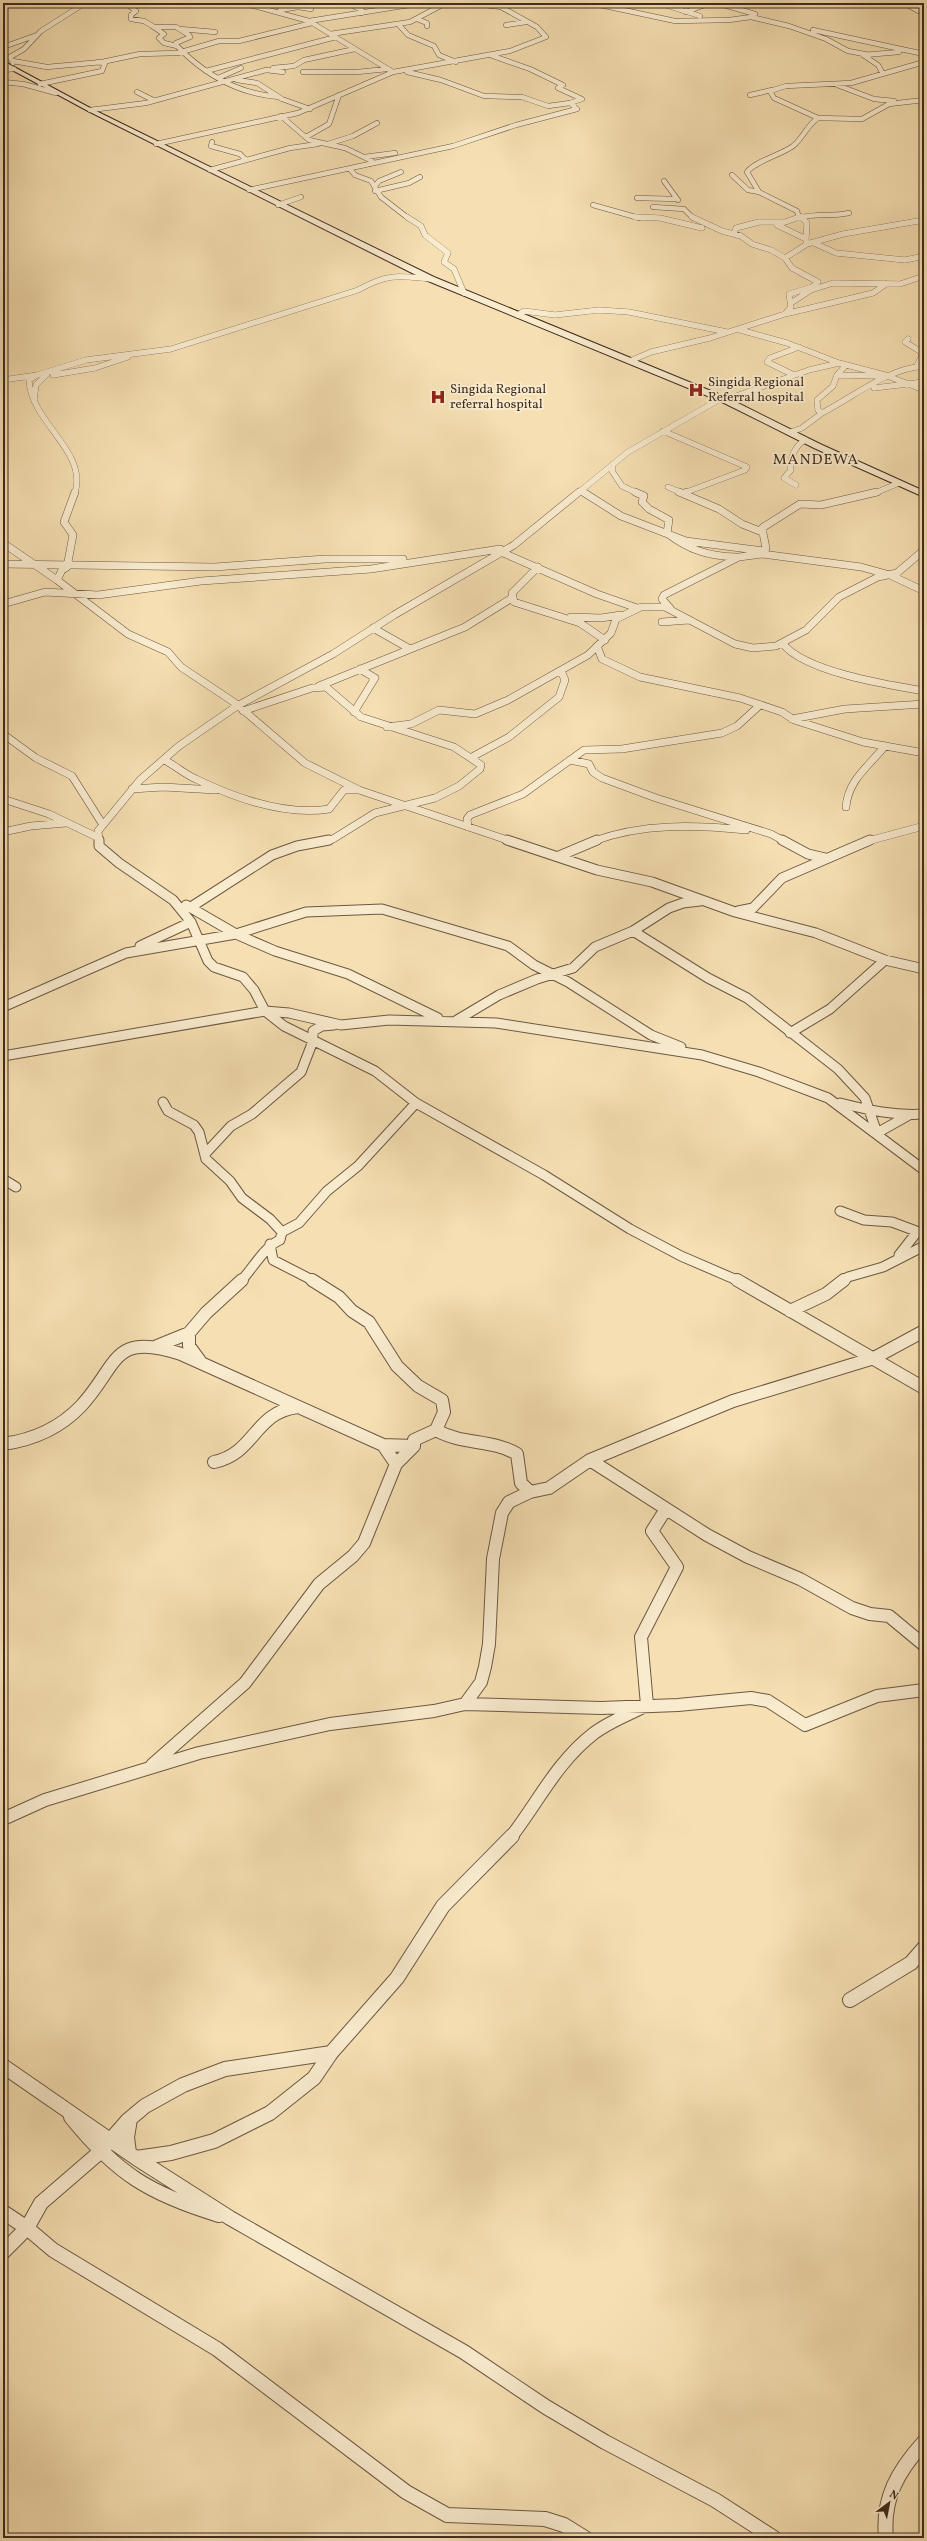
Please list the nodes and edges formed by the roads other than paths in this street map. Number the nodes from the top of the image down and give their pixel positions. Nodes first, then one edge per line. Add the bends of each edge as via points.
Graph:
1 (86, 3) edge
2 (126, 3) edge
3 (243, 3) edge
4 (308, 3) edge
5 (366, 3) edge
6 (400, 3) edge
7 (469, 3) edge
8 (525, 3) edge
9 (591, 3) edge
10 (659, 3) edge
11 (710, 3) edge
12 (717, 3) edge
13 (904, 3) edge
14 (480, 5) junction
15 (454, 6) edge
16 (298, 7) junction
17 (501, 7) junction
18 (435, 8) junction
19 (311, 9) dead end
20 (268, 11) junction
21 (686, 12) junction
22 (362, 13) junction
23 (509, 14) junction
24 (924, 14) edge
25 (419, 16) junction
26 (699, 18) junction
27 (716, 19) junction
28 (759, 19) junction
29 (310, 22) junction
30 (527, 22) junction
31 (398, 24) junction
32 (506, 25) dead end
33 (152, 26) junction
34 (427, 26) dead end
35 (793, 28) junction
36 (180, 29) junction
37 (215, 32) dead end
38 (38, 34) junction
39 (330, 34) junction
40 (336, 37) junction
41 (177, 46) junction
42 (3, 47) edge
43 (885, 47) junction
44 (871, 48) dead end
45 (355, 49) junction
46 (865, 49) dead end
47 (907, 51) junction
48 (183, 52) junction
49 (852, 52) junction
50 (858, 53) junction
51 (924, 54) edge
52 (490, 55) junction
53 (863, 55) junction
54 (870, 55) junction
55 (97, 62) junction
56 (456, 62) junction
57 (924, 62) edge
58 (8, 66) edge
59 (241, 68) dead end
60 (266, 70) junction
61 (206, 71) junction
62 (390, 71) junction
63 (282, 72) dead end
64 (304, 72) dead end
65 (883, 74) junction
66 (224, 75) junction
67 (218, 78) junction
68 (229, 80) junction
69 (3, 82) edge
70 (40, 84) junction
71 (837, 85) junction
72 (772, 90) junction
73 (136, 92) dead end
74 (56, 93) junction
75 (756, 93) junction
76 (339, 95) junction
77 (750, 95) dead end
78 (279, 97) junction
79 (772, 97) junction
80 (153, 100) junction
81 (924, 100) edge
82 (904, 102) junction
83 (570, 103) junction
84 (310, 109) junction
85 (90, 110) junction
86 (281, 116) junction
87 (818, 118) junction
88 (377, 123) dead end
89 (325, 126) junction
90 (307, 138) junction
91 (334, 141) junction
92 (212, 142) dead end
93 (156, 144) junction
94 (318, 144) junction
95 (328, 144) junction
96 (290, 148) junction
97 (395, 153) dead end
98 (364, 157) junction
99 (246, 160) junction
100 (370, 164) junction
101 (350, 169) junction
102 (210, 170) junction
103 (401, 172) dead end
104 (732, 175) dead end
105 (420, 177) dead end
106 (664, 181) dead end
107 (375, 188) junction
108 (249, 190) junction
109 (759, 192) junction
110 (301, 197) dead end
111 (638, 198) dead end
112 (677, 199) junction
113 (278, 205) junction
114 (593, 205) dead end
115 (653, 207) dead end
116 (774, 207) dead end
117 (683, 208) junction
118 (849, 213) dead end
119 (800, 217) junction
120 (924, 220) edge
121 (788, 222) junction
122 (722, 231) junction
123 (734, 234) junction
124 (807, 242) junction
125 (814, 243) junction
126 (924, 256) edge
127 (785, 258) junction
128 (924, 277) edge
129 (431, 279) junction
130 (886, 284) junction
131 (464, 293) junction
132 (791, 303) junction
133 (784, 314) junction
134 (518, 315) junction
135 (747, 330) junction
136 (727, 332) junction
137 (908, 339) dead end
138 (799, 347) junction
139 (144, 354) junction
140 (630, 361) junction
141 (839, 363) junction
142 (846, 365) junction
143 (917, 366) junction
144 (924, 366) edge
145 (794, 375) junction
146 (837, 375) junction
147 (888, 375) junction
148 (39, 376) junction
149 (924, 378) edge
150 (3, 380) edge
151 (924, 382) edge
152 (906, 383) junction
153 (862, 390) junction
154 (924, 390) edge
155 (723, 399) junction
156 (822, 413) junction
157 (663, 431) junction
158 (790, 432) junction
159 (805, 440) junction
160 (613, 464) junction
161 (899, 483) junction
162 (796, 485) dead end
163 (668, 487) dead end
164 (581, 491) junction
165 (684, 493) junction
166 (924, 494) edge
167 (762, 532) junction
168 (667, 533) junction
169 (3, 543) edge
170 (504, 550) junction
171 (924, 550) edge
172 (765, 553) junction
173 (739, 557) junction
174 (439, 559) junction
175 (3, 564) edge
176 (38, 566) junction
177 (67, 567) junction
178 (538, 568) junction
179 (890, 575) junction
180 (57, 580) junction
181 (924, 591) edge
182 (79, 595) junction
183 (512, 598) junction
184 (3, 604) edge
185 (637, 608) junction
186 (670, 608) junction
187 (621, 615) junction
188 (559, 617) junction
189 (689, 620) junction
190 (662, 622) dead end
191 (373, 628) junction
192 (605, 640) junction
193 (783, 644) junction
194 (597, 646) junction
195 (410, 649) junction
196 (360, 669) junction
197 (561, 671) junction
198 (317, 687) junction
199 (924, 691) edge
200 (924, 704) edge
201 (760, 705) junction
202 (240, 709) junction
203 (354, 712) junction
204 (792, 718) junction
205 (387, 727) junction
206 (3, 734) edge
207 (885, 746) junction
208 (924, 753) edge
209 (472, 757) junction
210 (164, 760) junction
211 (570, 760) junction
212 (132, 789) junction
213 (359, 790) junction
214 (228, 792) junction
215 (3, 799) edge
216 (406, 806) junction
217 (846, 807) dead end
218 (70, 823) junction
219 (103, 825) junction
220 (924, 826) edge
221 (468, 827) junction
222 (3, 832) edge
223 (771, 834) junction
224 (97, 837) junction
225 (559, 856) junction
226 (825, 858) junction
227 (173, 900) junction
228 (702, 901) junction
229 (191, 907) junction
230 (734, 912) junction
231 (191, 922) junction
232 (633, 931) junction
233 (236, 934) junction
234 (201, 940) junction
235 (126, 953) junction
236 (885, 960) junction
237 (924, 969) edge
238 (568, 970) junction
239 (554, 975) junction
240 (568, 982) junction
241 (260, 1001) junction
242 (3, 1007) edge
243 (265, 1012) junction
244 (290, 1013) junction
245 (444, 1020) junction
246 (457, 1020) junction
247 (342, 1024) junction
248 (790, 1033) junction
249 (313, 1041) junction
250 (702, 1054) junction
251 (3, 1056) edge
252 (163, 1102) dead end
253 (836, 1102) junction
254 (416, 1103) junction
255 (870, 1111) junction
256 (924, 1114) edge
257 (909, 1115) junction
258 (878, 1134) junction
259 (205, 1154) junction
260 (924, 1170) edge
261 (3, 1179) edge
262 (16, 1187) dead end
263 (840, 1211) dead end
264 (282, 1232) junction
265 (921, 1233) edge
266 (270, 1244) junction
267 (924, 1246) edge
268 (896, 1259) junction
269 (790, 1311) junction
270 (924, 1331) edge
271 (188, 1333) junction
272 (157, 1346) junction
273 (894, 1350) junction
274 (874, 1358) junction
275 (202, 1364) junction
276 (891, 1367) junction
277 (924, 1388) edge
278 (298, 1407) junction
279 (436, 1430) junction
280 (3, 1444) edge
281 (383, 1445) junction
282 (414, 1446) junction
283 (590, 1460) junction
284 (214, 1462) dead end
285 (396, 1464) junction
286 (530, 1492) junction
287 (666, 1509) junction
288 (924, 1645) edge
289 (924, 1690) edge
290 (465, 1704) junction
291 (647, 1705) junction
292 (151, 1767) junction
293 (3, 1819) edge
294 (924, 1948) edge
295 (850, 2000) dead end
296 (331, 2053) junction
297 (5, 2068) edge
298 (64, 2108) junction
299 (131, 2118) junction
300 (111, 2141) junction
301 (100, 2152) junction
302 (132, 2155) junction
303 (3, 2212) edge
304 (230, 2218) junction
305 (27, 2228) junction
306 (3, 2252) edge
307 (924, 2442) edge
308 (585, 2538) edge
309 (774, 2538) edge
310 (886, 2538) edge

1 - 38 street
2 - 33 street via 136,11 131,15 132,19 144,21
3 - 20 street
4 - 16 street
5 - 22 street via 356,7 362,10
6 - 22 street via 412,5
7 - 14 street
8 - 17 street
9 - 26 street via 668,20
10 - 21 street
11 - 21 street
12 - 28 street via 756,14
13 - 24 street via 917,7
14 - 17 street
14 - 23 street
15 - 18 street
15 - 18 street
15 - 25 street
16 - 19 street
16 - 20 street
17 - 23 street
18 - 25 street
20 - 29 street via 292,14
21 - 26 street
21 - 27 street
22 - 29 street
23 - 30 street
25 - 31 street
25 - 34 street
26 - 27 street
27 - 28 street
28 - 35 street
29 - 39 street
29 - 48 street via 239,41 220,41
30 - 32 street
30 - 52 street via 540,29 546,37 517,50
31 - 39 street via 356,28
31 - 56 street via 408,35 434,46 439,54
33 - 36 street
33 - 41 street via 164,34 159,38 162,42
35 - 43 street via 838,34
35 - 49 street
36 - 37 street
36 - 41 street via 190,37 176,43
38 - 42 street
38 - 58 street via 24,49 10,57
39 - 40 street
40 - 45 street
40 - 61 street
41 - 48 street
43 - 44 street
43 - 47 street
45 - 60 street via 304,60 294,66 277,66
45 - 62 street
46 - 49 street
47 - 51 street
47 - 54 street
48 - 55 street via 140,54
48 - 61 street
49 - 50 street
50 - 53 street
50 - 54 street
52 - 56 street
52 - 83 street via 556,81 564,86 558,89 582,99
53 - 54 street
53 - 65 street via 878,65
55 - 58 street via 46,67
55 - 70 street via 105,63 105,68 100,72
56 - 62 street
57 - 65 street
58 - 70 main road
59 - 66 street
60 - 63 street
60 - 68 street
61 - 67 street
62 - 64 street
62 - 76 street
62 - 83 street via 435,78 484,96 522,97 548,106
65 - 71 street
66 - 67 street
66 - 68 street
67 - 68 street
68 - 78 street via 253,95
68 - 78 street via 256,82
68 - 80 street
69 - 74 street via 15,82
70 - 74 main road
71 - 72 street via 786,86
71 - 82 street via 874,99
72 - 75 street
72 - 79 street via 769,93
73 - 80 street
74 - 85 main road
75 - 77 street
75 - 79 street
76 - 84 street
76 - 89 street via 333,115
78 - 84 street via 294,105
79 - 87 street
80 - 85 street
81 - 82 street
82 - 87 street via 887,105 862,119
83 - 100 street via 577,109 516,125 453,146
84 - 86 street
85 - 93 main road
86 - 90 street
86 - 93 street
87 - 109 street via 810,123 808,132 792,147 748,170
88 - 91 street via 353,136
89 - 90 street
89 - 91 street via 328,130 327,135
90 - 94 street
90 - 96 street via 289,144
91 - 95 street
92 - 99 street via 211,146 240,154
93 - 102 main road
94 - 95 street
94 - 96 street
95 - 98 street via 345,148
96 - 99 street
97 - 98 street
98 - 100 street via 372,161
99 - 102 street
100 - 101 street
101 - 107 street via 355,175 367,179
101 - 108 street
102 - 108 main road
103 - 107 street via 379,181
104 - 109 street via 748,190
105 - 107 street via 409,183
106 - 112 street
107 - 131 street via 399,212 421,226 425,235 448,253 444,262 454,269
108 - 113 main road
109 - 119 street via 798,210
110 - 113 street
111 - 112 street
112 - 117 street via 684,205
113 - 129 main road
114 - 122 street via 639,218 660,218
115 - 117 street
116 - 119 street
117 - 122 street via 691,217
118 - 119 street
119 - 121 street
119 - 124 street via 807,224
120 - 125 street via 843,234
121 - 123 street via 756,222 736,228
121 - 124 street via 777,225
122 - 123 street
123 - 127 street
124 - 125 street
124 - 127 street
125 - 126 street via 836,253 904,260
127 - 132 street via 792,268 818,281 812,287 789,294
128 - 130 street via 903,284
129 - 131 main road
129 - 139 street via 398,276 379,278 358,290 274,314 222,334 171,350
130 - 132 street via 833,283 811,290
130 - 133 street via 873,294
131 - 134 main road
132 - 133 street via 790,310
133 - 135 street
134 - 136 street via 524,311 555,315 577,311 614,310 677,320
134 - 140 main road
135 - 136 street
135 - 138 street
136 - 140 street via 655,351
137 - 143 street via 905,342 923,353
138 - 141 street
138 - 145 street via 770,358 767,362
139 - 148 street via 95,368
139 - 148 street via 98,357
140 - 155 main road
141 - 142 street
141 - 145 street via 821,365
142 - 146 street
142 - 147 street
143 - 144 street
143 - 147 street
145 - 155 street via 741,396
146 - 147 street via 866,378
146 - 156 street via 833,386 817,400 818,410
147 - 149 street
147 - 152 street
147 - 153 street
148 - 150 street
148 - 177 street via 30,378 28,386 35,408 64,444 76,474 77,482 64,522 73,535
151 - 152 street
152 - 153 street
152 - 154 street
153 - 156 street
155 - 157 street
155 - 158 main road
156 - 158 street via 802,428
157 - 160 street
157 - 165 street via 747,467 745,470
158 - 159 main road
159 - 161 main road
159 - 162 street via 797,445 790,463 791,470 784,478
160 - 164 street
160 - 168 street via 612,471 622,486 644,496 642,502 646,507 669,520
161 - 166 main road
161 - 167 street via 868,496 821,505 800,504 766,524
163 - 165 street
164 - 168 street via 621,516
164 - 170 street
165 - 167 street
167 - 172 street
168 - 172 street via 694,543 745,547
168 - 173 street via 699,554
169 - 176 street
170 - 174 street
170 - 178 street
170 - 191 street
171 - 179 street via 897,573
172 - 173 street
172 - 179 street via 861,567
173 - 186 street via 701,574 664,595 662,599
174 - 177 street via 325,559 215,567
174 - 182 street via 371,569 201,581 98,595
175 - 176 street
176 - 177 street
176 - 180 street via 50,578
177 - 180 street via 62,570
178 - 183 street via 517,587
178 - 185 street via 597,594
179 - 181 street
179 - 193 street via 873,579 839,597 806,630
180 - 182 street
182 - 184 street via 45,592
182 - 202 street via 128,634 168,652 181,667
183 - 188 street via 519,604
183 - 195 street via 466,627
185 - 186 street
185 - 187 street
186 - 189 street
187 - 188 street via 601,618
187 - 192 street via 615,620 615,626
188 - 192 street via 586,626
189 - 190 street
189 - 193 street via 726,640 748,647 765,648
191 - 195 street
191 - 202 street
192 - 194 street
193 - 199 street via 787,653 818,665 863,679
194 - 197 street
194 - 201 street via 602,659 640,676
195 - 196 street
196 - 198 street
196 - 203 street via 375,678
197 - 205 street via 508,700 475,714 439,710 411,724
197 - 209 street via 565,680 559,697 509,737
198 - 202 street
198 - 203 street via 326,687 332,691
200 - 204 street via 845,709
201 - 204 street
201 - 211 street via 732,729 722,733 622,749 587,750
202 - 210 street via 179,746
202 - 213 street via 306,763
203 - 205 street
204 - 207 street via 818,728
205 - 209 street via 448,744
206 - 219 street via 36,758 72,776
207 - 208 street
207 - 217 street via 852,782 847,792
209 - 216 street via 481,765 469,779 440,795
210 - 212 street
210 - 214 street via 183,772
211 - 221 street via 523,794 470,816 467,819
211 - 223 street via 589,764 602,778 656,798
212 - 214 street via 174,787
212 - 219 street
213 - 214 street via 344,790 334,806 321,811 273,806
213 - 216 street
215 - 218 street
216 - 221 street
216 - 229 street via 375,813 332,839 272,855
218 - 222 street via 38,825
218 - 224 street
219 - 224 street
220 - 226 street via 877,837
221 - 225 street
223 - 225 street via 718,828 641,830 602,838
223 - 226 street via 808,854
224 - 227 street via 99,846 119,863
225 - 228 street via 597,870 652,882
226 - 230 street via 782,878 753,908
227 - 229 street
227 - 231 street
228 - 230 street
228 - 232 street via 669,908
229 - 233 street
230 - 236 street via 816,932
231 - 234 street
231 - 235 street
232 - 238 street via 595,947
232 - 248 street via 708,978 747,998
233 - 234 street
233 - 239 street via 306,912 382,909 505,945
233 - 245 street via 275,951 348,974
234 - 235 street
234 - 241 street via 208,961 214,966 243,977
235 - 242 street
236 - 237 street
236 - 248 street via 830,1009
238 - 239 street
238 - 240 street
239 - 240 street
239 - 246 street via 537,979 499,995
240 - 250 street via 651,1035
241 - 243 street
241 - 244 street
243 - 244 street
243 - 249 street via 296,1034
243 - 251 street
244 - 247 street
245 - 246 street
245 - 247 street via 389,1020
246 - 250 street via 496,1023
247 - 249 street via 313,1031
248 - 255 street via 838,1069 865,1098
249 - 254 street via 375,1071
249 - 259 street via 301,1072 252,1114 231,1126
250 - 253 street via 759,1072
252 - 259 street via 168,1110 194,1125 199,1132
253 - 255 street
253 - 258 street
254 - 264 street via 358,1166 327,1191 299,1223
254 - 269 street via 544,1175 630,1228 681,1256 742,1282
255 - 257 street
255 - 258 street
256 - 257 street
257 - 258 street
258 - 260 street
259 - 264 street via 206,1159 230,1181 242,1198 270,1219
261 - 262 street
263 - 265 street via 864,1220 892,1222
264 - 266 street via 280,1240
265 - 268 street
266 - 271 street via 257,1264
266 - 279 street via 274,1260 305,1275 339,1297 352,1311 369,1322 380,1336 396,1366 418,1386 442,1400 444,1412
267 - 268 street
268 - 269 street via 874,1270 848,1276 826,1294
269 - 274 street
270 - 273 street
271 - 272 street
271 - 275 street via 189,1346
272 - 275 street
272 - 280 street via 140,1346 121,1353 109,1365 83,1404 62,1421 37,1437
273 - 274 street
273 - 276 street
274 - 276 street
274 - 283 street via 733,1401
275 - 278 street
276 - 277 street
278 - 281 street
278 - 284 street via 276,1413 244,1446 228,1458
279 - 282 street via 414,1440
279 - 286 street via 459,1442 495,1443 509,1448 517,1454 521,1483
281 - 282 street
281 - 285 street
282 - 285 street
283 - 286 street via 549,1488
283 - 287 street
285 - 292 street via 384,1500 364,1543 353,1556 319,1584 245,1684
286 - 290 street via 509,1502 502,1513 493,1559 485,1667 481,1682
287 - 288 street via 748,1557 800,1579 852,1608 870,1614 889,1616
287 - 291 street via 652,1531 677,1567 641,1637
289 - 291 street via 877,1696 805,1725 768,1701 751,1698
290 - 291 street via 559,1708
290 - 292 street via 434,1711 305,1729
291 - 296 street via 594,1733 575,1750 539,1794 507,1843 443,1906 397,1978
292 - 293 street via 45,1800
294 - 295 street via 911,1963
296 - 299 street via 225,2069 168,2092
296 - 302 street via 314,2078 270,2113 197,2147
297 - 298 street
298 - 300 street
298 - 301 street
299 - 300 street
299 - 302 street via 127,2137
300 - 301 street
300 - 302 street
301 - 304 street via 123,2174 149,2190 180,2204
301 - 305 street via 41,2203
302 - 304 street
303 - 305 street
304 - 309 street via 464,2352 546,2407 605,2442 715,2500
305 - 306 street
305 - 308 street via 53,2250 217,2349 428,2506 447,2515 545,2519 564,2525
307 - 310 street via 906,2464 888,2494 884,2515

